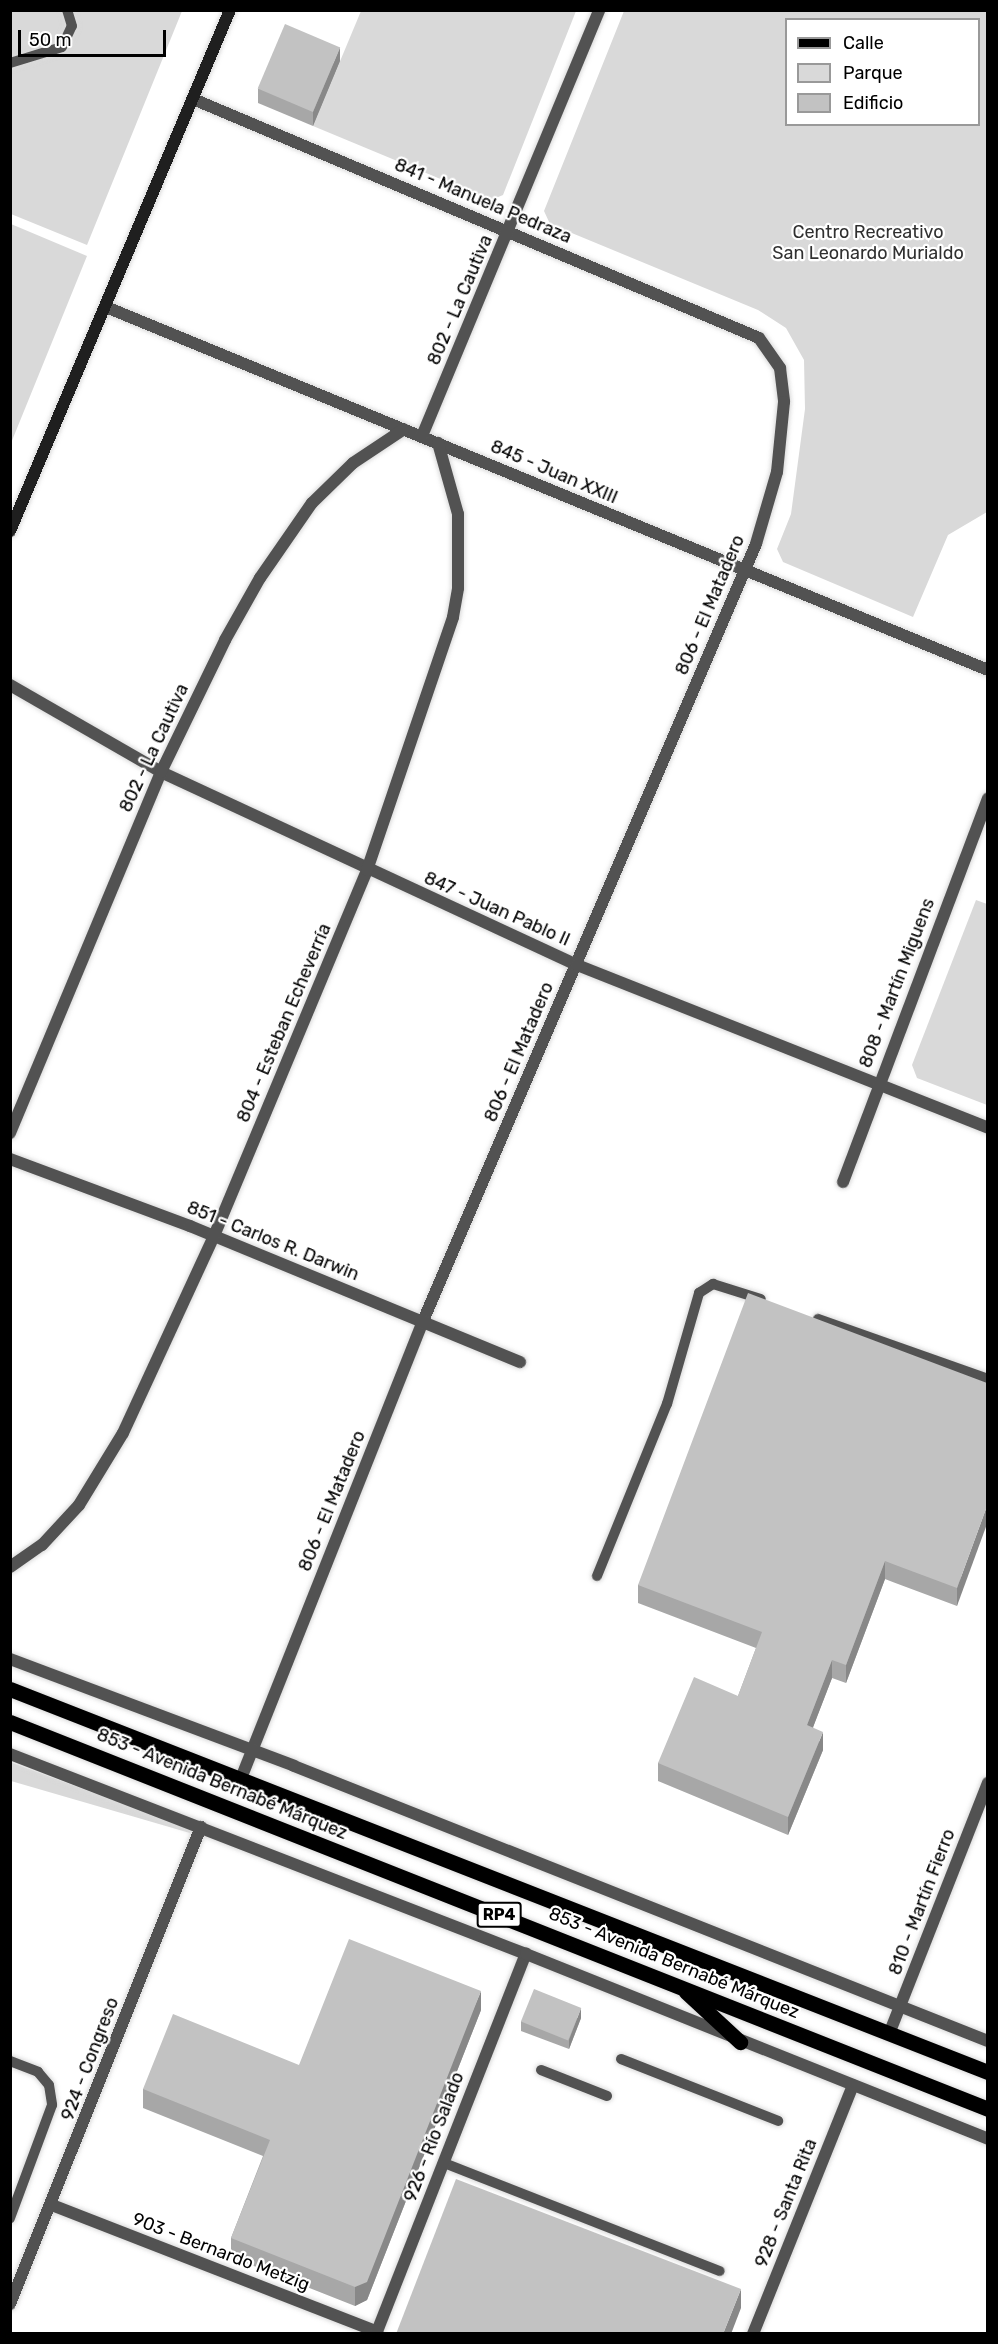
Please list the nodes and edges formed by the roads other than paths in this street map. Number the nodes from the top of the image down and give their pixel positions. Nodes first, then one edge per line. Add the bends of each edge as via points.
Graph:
1 (67, 10) edge
2 (230, 10) edge
3 (599, 10) edge
4 (10, 63) edge
5 (193, 99) junction
6 (508, 230) junction
7 (106, 307) junction
8 (759, 338) joint
9 (404, 429) junction
10 (422, 436) junction
11 (438, 443) junction
12 (10, 531) edge
13 (745, 572) junction
14 (987, 669) edge
15 (10, 685) edge
16 (161, 772) junction
17 (987, 798) edge
18 (367, 870) junction
19 (577, 965) junction
20 (878, 1084) junction
21 (987, 1128) edge
22 (10, 1133) edge
23 (10, 1159) edge
24 (843, 1182) dead end
25 (214, 1236) junction
26 (769, 1302) edge
27 (802, 1314) edge
28 (423, 1321) junction
29 (520, 1362) dead end
30 (987, 1379) edge
31 (10, 1567) edge
32 (597, 1576) dead end
33 (10, 1659) edge
34 (10, 1689) edge
35 (10, 1722) edge
36 (254, 1750) junction
37 (10, 1754) edge
38 (241, 1778) junction
39 (987, 1783) edge
40 (201, 1827) junction
41 (526, 1954) junction
42 (679, 1986) junction
43 (900, 2006) junction
44 (889, 2034) junction
45 (987, 2041) edge
46 (740, 2042) junction
47 (621, 2059) dead end
48 (10, 2061) edge
49 (542, 2070) dead end
50 (987, 2072) edge
51 (853, 2085) junction
52 (607, 2096) dead end
53 (987, 2109) edge
54 (778, 2121) dead end
55 (987, 2139) edge
56 (444, 2163) junction
57 (52, 2205) junction
58 (10, 2218) edge
59 (720, 2271) dead end
60 (10, 2304) edge
61 (377, 2333) edge
62 (753, 2334) edge

1 - 4 lane via 72,26 62,47
2 - 5 main road
3 - 6 street, 802 - La Cautiva
5 - 6 street, 841 - Manuela Pedraza
5 - 7 main road
6 - 8 street, 841 - Manuela Pedraza
6 - 10 street, 802 - La Cautiva
7 - 9 street, 845 - Juan XXIII
7 - 12 main road
8 - 13 street, 806 - El Matadero via 780,368 782,440 777,472
9 - 10 street, 845 - Juan XXIII
9 - 16 street, 802 - La Cautiva via 335,479 288,534 225,640
10 - 11 street, 845 - Juan XXIII
11 - 13 street, 845 - Juan XXIII
11 - 18 street, 804 - Esteban Echeverría via 458,514 458,588 453,617
13 - 14 street, 845 - Juan XXIII
13 - 19 street, 806 - El Matadero
15 - 16 street, 847 - Juan Pablo II
16 - 18 street, 847 - Juan Pablo II
16 - 22 street, 802 - La Cautiva
17 - 20 street, 808 - Martín Miguens
18 - 19 street, 847 - Juan Pablo II
18 - 25 street, 804 - Esteban Echeverría
19 - 20 street, 847 - Juan Pablo II
19 - 28 street, 806 - El Matadero
20 - 21 street, 847 - Juan Pablo II
20 - 24 street, 808 - Martín Miguens
23 - 25 street, 851 - Carlos R. Darwin
25 - 28 street, 851 - Carlos R. Darwin
25 - 31 street, 804 - Esteban Echeverría via 110,1458 62,1525
26 - 32 lane via 713,1284 699,1293 667,1404
27 - 30 lane
28 - 29 street, 851 - Carlos R. Darwin
28 - 36 street, 806 - El Matadero
33 - 36 street
34 - 38 main road, 853 - Avenida Bernabé Márquez / RP4
35 - 42 main road, 853 - Avenida Bernabé Márquez / RP4
36 - 38 street, 806 - El Matadero
36 - 43 street
37 - 40 street
38 - 44 main road, 853 - Avenida Bernabé Márquez / RP4
39 - 43 street, 810 - Martín Fierro
40 - 41 street
40 - 57 street, 924 - Congreso
41 - 46 street
41 - 56 street, 926 - Río Salado
42 - 46 main road
42 - 53 main road, 853 - Avenida Bernabé Márquez / RP4
43 - 44 street, 810 - Martín Fierro
43 - 45 street
44 - 50 main road, 853 - Avenida Bernabé Márquez / RP4
46 - 51 street
47 - 54 lane
48 - 58 lane via 38,2072 49,2085 52,2105
49 - 52 lane
51 - 55 street
51 - 62 street, 928 - Santa Rita
56 - 59 lane
56 - 61 street, 926 - Río Salado
57 - 60 street, 924 - Congreso
57 - 61 street, 903 - Bernardo Metzig

